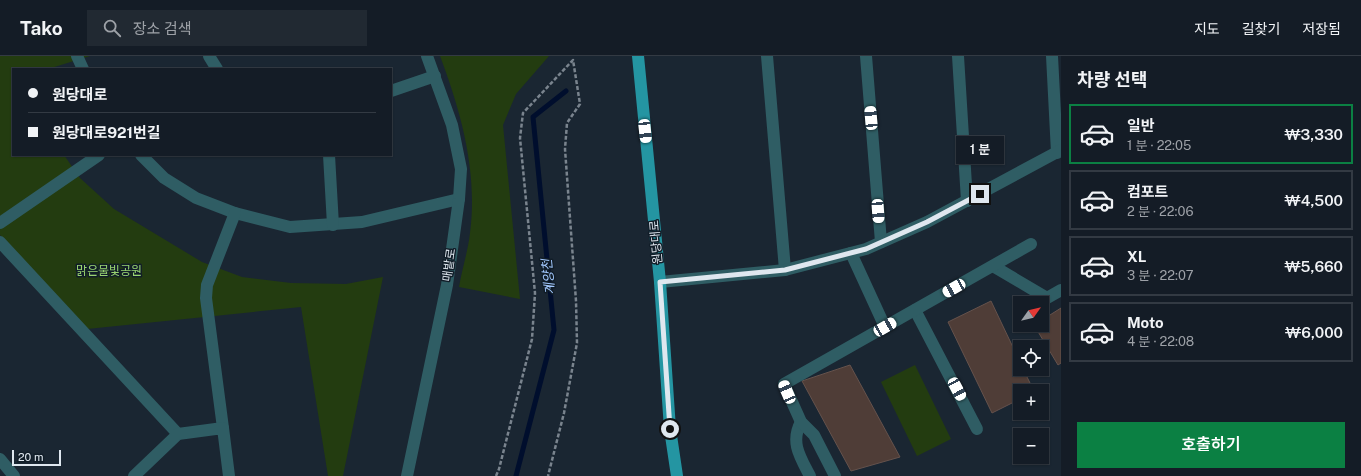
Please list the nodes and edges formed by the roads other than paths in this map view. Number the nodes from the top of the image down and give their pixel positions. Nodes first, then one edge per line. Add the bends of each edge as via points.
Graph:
1 (77, 56) edge
2 (209, 56) edge
3 (427, 56) edge
4 (638, 56) edge
5 (768, 56) edge
6 (866, 56) edge
7 (958, 56) edge
8 (1052, 56) edge
9 (83, 68) edge
10 (217, 68) edge
11 (435, 76) junction
12 (392, 91) edge
13 (1059, 151) edge
14 (98, 156) edge
15 (142, 156) edge
16 (329, 156) edge
17 (459, 200) junction
18 (967, 201) junction
19 (234, 213) junction
20 (0, 223) edge
21 (333, 225) junction
22 (0, 242) edge
23 (881, 242) junction
24 (1031, 244) dead end
25 (851, 253) junction
26 (993, 266) junction
27 (785, 270) junction
28 (660, 282) junction
29 (1061, 290) edge
30 (915, 310) junction
31 (885, 327) junction
32 (801, 422) junction
33 (223, 428) junction
34 (977, 429) dead end
35 (178, 434) junction
36 (0, 459) edge
37 (14, 476) edge
38 (134, 476) edge
39 (229, 476) edge
40 (407, 476) edge
41 (677, 476) edge
42 (810, 476) edge
43 (835, 476) edge

1 - 9 street
2 - 10 street
3 - 11 street, 매밭로
4 - 28 main road, 원당대로
5 - 27 street
6 - 23 street
7 - 18 street
8 - 13 street
11 - 12 street
11 - 17 street, 매밭로 via 452,125 460,169
13 - 18 street
14 - 20 street
15 - 19 street via 164,178 196,198
16 - 21 street
17 - 21 street via 362,222
17 - 40 street, 매밭로 via 447,286
18 - 23 street
19 - 21 street via 290,228
19 - 33 street via 207,285 206,298
22 - 35 street
23 - 25 street
24 - 26 street
25 - 27 street
25 - 31 street
26 - 29 street via 1047,298
26 - 30 street
27 - 28 street
28 - 41 main road, 원당대로 via 670,429
30 - 31 street
30 - 34 street
31 - 32 street via 784,384
32 - 42 street via 796,432 795,444
32 - 43 street via 814,435
33 - 35 street
33 - 39 street
35 - 38 street
36 - 37 street

